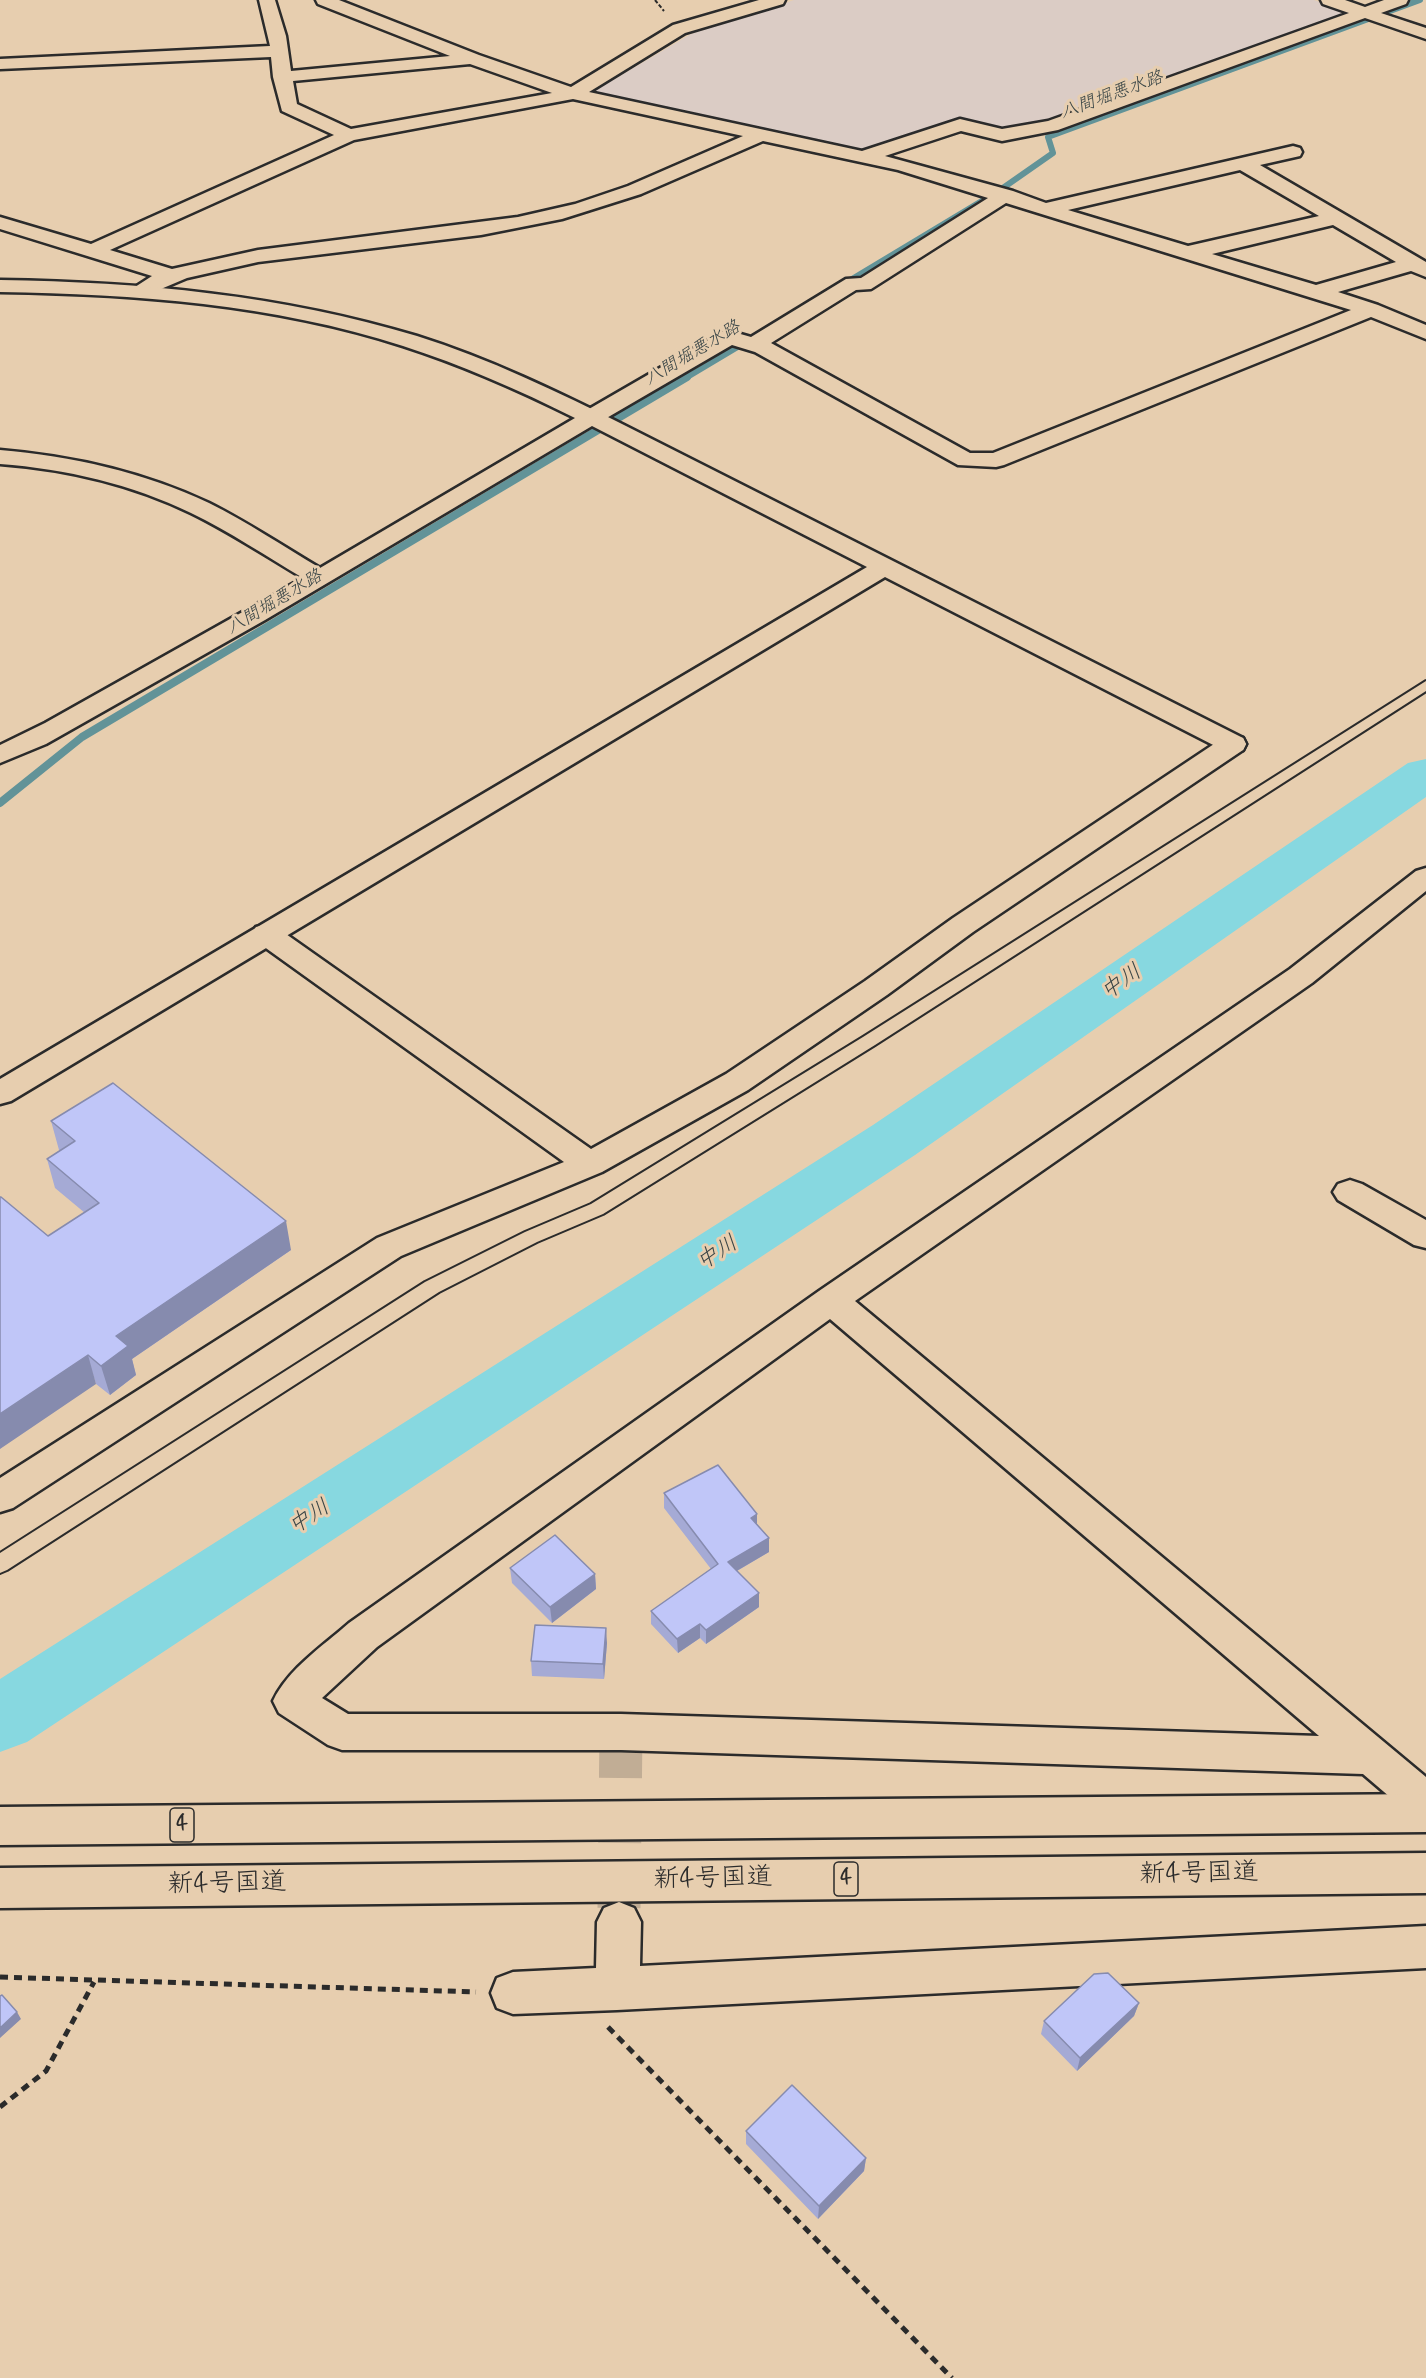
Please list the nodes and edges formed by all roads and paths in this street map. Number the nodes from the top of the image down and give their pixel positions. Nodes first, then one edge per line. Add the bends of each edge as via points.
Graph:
1 (267, 0) edge
2 (324, 0) edge
3 (777, 0) edge
4 (1329, 0) edge
5 (1400, 0) edge
6 (1366, 13) junction
7 (1426, 34) edge
8 (279, 51) junction
9 (473, 59) junction
10 (0, 64) edge
11 (282, 77) junction
12 (573, 94) junction
13 (762, 134) junction
14 (349, 135) junction
15 (1293, 152) dead end
16 (861, 157) junction
17 (1244, 164) junction
18 (997, 193) junction
19 (1049, 209) junction
20 (1335, 218) junction
21 (0, 223) edge
22 (90, 252) junction
23 (1188, 252) junction
24 (1419, 268) edge
25 (173, 276) junction
26 (0, 286) edge
27 (142, 291) junction
28 (1316, 292) junction
29 (1371, 309) junction
30 (1426, 333) edge
31 (745, 343) junction
32 (592, 419) junction
33 (0, 457) edge
34 (884, 567) junction
35 (320, 578) junction
36 (1426, 685) edge
37 (0, 755) edge
38 (1426, 877) edge
39 (266, 934) junction
40 (0, 1093) edge
41 (590, 1164) junction
42 (1350, 1192) dead end
43 (1426, 1236) edge
44 (831, 1300) junction
45 (0, 1497) edge
46 (0, 1564) edge
47 (1370, 1756) junction
48 (1426, 1802) edge
49 (1426, 1813) edge
50 (0, 1826) edge
51 (1426, 1873) edge
52 (0, 1888) edge
53 (619, 1922) tunnel mouth
54 (1426, 1947) edge
55 (0, 1977) edge
56 (94, 1982) junction
57 (617, 1989) junction
58 (572, 1991) junction
59 (513, 1993) joint
60 (0, 2107) edge
61 (952, 2378) edge

1 - 8 main road
2 - 9 main road
3 - 12 main road via 679,29
4 - 6 main road
5 - 6 main road
6 - 7 main road
6 - 16 main road via 1052,126 1002,135 960,125
8 - 10 main road
8 - 11 main road
9 - 11 main road
9 - 12 main road
11 - 14 main road via 288,107
12 - 13 main road
12 - 14 main road
13 - 16 main road
13 - 25 main road via 622,196 554,215 410,240 305,248 233,260
14 - 22 main road
15 - 17 main road
16 - 18 main road
17 - 19 main road
17 - 20 main road
18 - 19 main road
18 - 31 main road via 864,285 853,283
19 - 23 main road
20 - 23 main road
20 - 24 main road
21 - 22 main road
22 - 25 main road
23 - 28 main road
24 - 28 main road
25 - 27 main road
26 - 27 main road
27 - 32 main road via 216,298 341,322 412,342 479,366
28 - 29 main road
29 - 30 main road
29 - 31 main road via 996,460 966,460 763,347
31 - 32 main road via 730,337
32 - 34 main road
32 - 35 main road
33 - 35 main road via 54,463 141,485 224,520
34 - 39 main road
34 - 41 main road via 1233,744 737,1082
35 - 37 main road
36 - 46 lane via 597,1209 432,1287
38 - 44 main road via 1301,976
39 - 40 main road
39 - 41 main road
41 - 45 main road via 389,1248
42 - 43 main road
44 - 47 main road
44 - 47 main road via 363,1635 293,1701 342,1732 621,1732
47 - 48 main road
49 - 50 main road, 4
51 - 52 main road, 新4号国道 / 4
53 - 57 main road
54 - 57 main road
55 - 56 path
56 - 59 path
56 - 60 path via 46,2071
57 - 58 main road
58 - 59 main road
58 - 61 path

